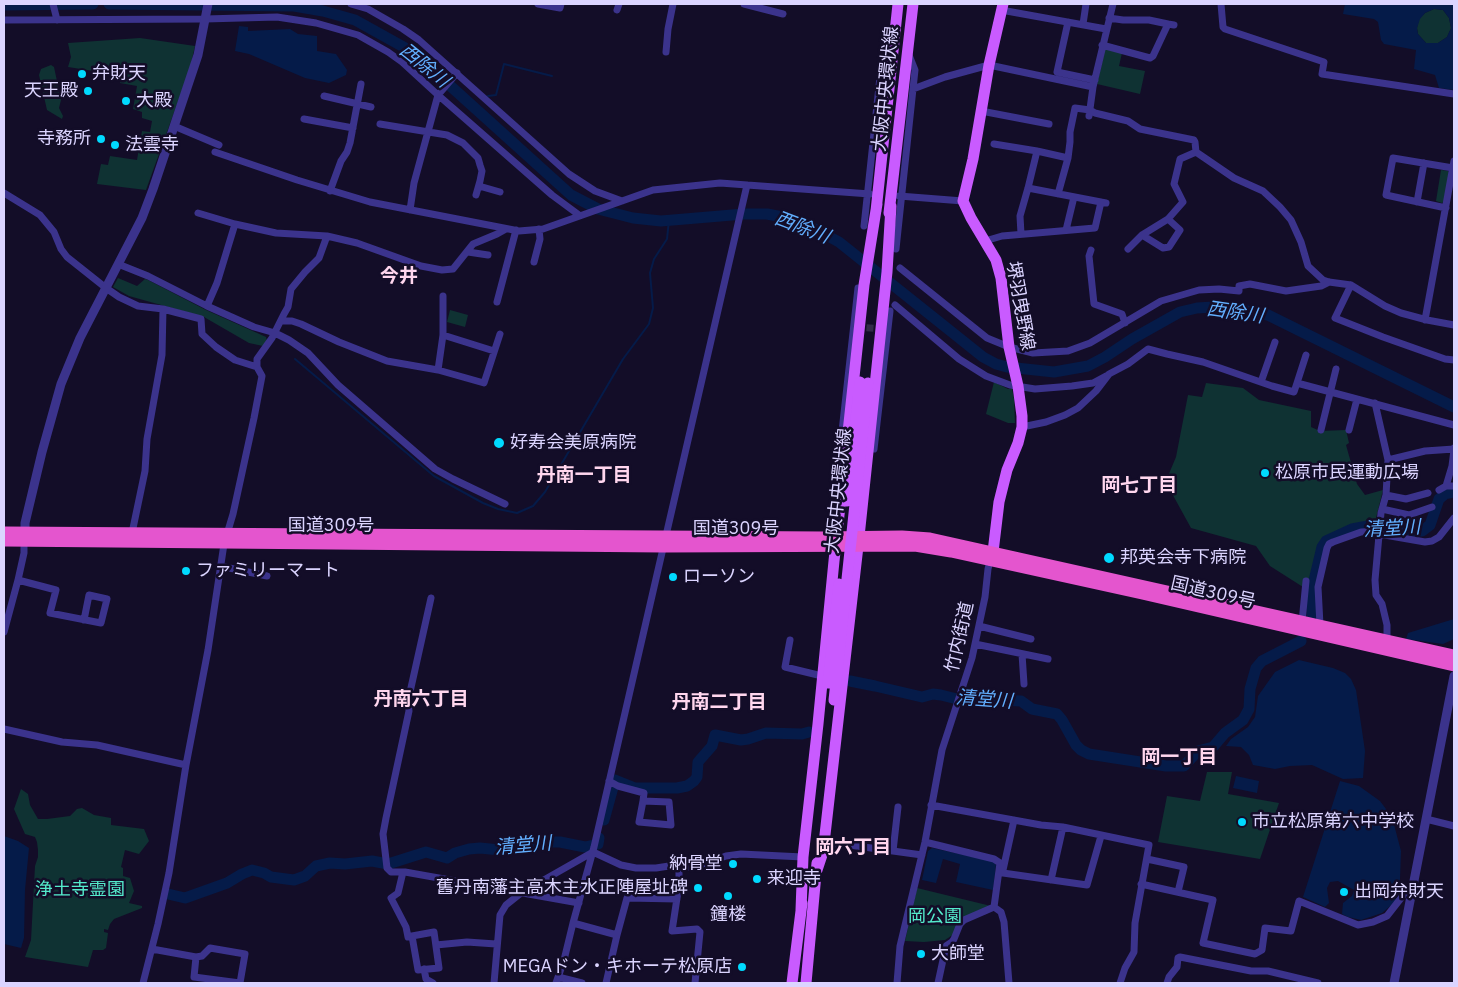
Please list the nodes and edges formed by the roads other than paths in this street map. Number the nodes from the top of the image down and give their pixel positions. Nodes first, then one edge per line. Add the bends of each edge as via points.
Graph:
1 (53, 4) edge
2 (208, 4) edge
3 (351, 4) edge
4 (538, 4) edge
5 (561, 4) edge
6 (674, 4) edge
7 (744, 4) edge
8 (898, 4) edge
9 (913, 4) edge
10 (1086, 4) edge
11 (1113, 4) edge
12 (1221, 4) edge
13 (1002, 7) edge
14 (783, 14) dead end
15 (57, 17) junction
16 (205, 17) junction
17 (1109, 18) junction
18 (4, 20) edge
19 (1068, 22) junction
20 (1084, 24) junction
21 (1106, 29) junction
22 (894, 40) junction
23 (1102, 45) junction
24 (666, 52) dead end
25 (908, 53) junction
26 (989, 65) junction
27 (456, 74) junction
28 (361, 84) dead end
29 (1094, 84) junction
30 (913, 89) junction
31 (439, 94) junction
32 (1454, 94) edge
33 (324, 96) dead end
34 (358, 104) junction
35 (371, 107) dead end
36 (981, 111) junction
37 (1089, 113) junction
38 (304, 119) dead end
39 (380, 124) dead end
40 (1049, 124) dead end
41 (174, 126) junction
42 (353, 128) junction
43 (429, 132) junction
44 (994, 144) dead end
45 (1037, 151) junction
46 (1196, 152) junction
47 (1068, 158) junction
48 (1424, 163) junction
49 (1454, 165) edge
50 (747, 185) junction
51 (479, 186) junction
52 (1028, 188) junction
53 (330, 191) junction
54 (500, 192) dead end
55 (4, 193) edge
56 (868, 194) junction
57 (1058, 194) junction
58 (476, 195) dead end
59 (901, 196) junction
60 (1074, 197) junction
61 (963, 201) junction
62 (618, 202) junction
63 (1417, 202) junction
64 (1446, 208) junction
65 (410, 210) junction
66 (198, 214) dead end
67 (581, 215) junction
68 (1168, 219) junction
69 (235, 224) junction
70 (864, 226) dead end
71 (506, 228) junction
72 (539, 229) junction
73 (516, 230) junction
74 (1066, 230) junction
75 (1021, 234) junction
76 (1142, 234) junction
77 (327, 236) junction
78 (985, 241) junction
79 (896, 249) dead end
80 (1128, 249) dead end
81 (1092, 250) dead end
82 (468, 252) junction
83 (878, 253) junction
84 (488, 255) dead end
85 (534, 262) dead end
86 (118, 264) junction
87 (900, 268) dead end
88 (1329, 282) junction
89 (875, 285) junction
90 (1351, 285) junction
91 (106, 288) junction
92 (858, 288) dead end
93 (443, 296) dead end
94 (497, 302) dead end
95 (207, 306) junction
96 (163, 309) junction
97 (1425, 320) junction
98 (281, 321) junction
99 (1124, 323) junction
100 (1454, 325) edge
101 (274, 333) junction
102 (500, 334) dead end
103 (443, 336) junction
104 (1275, 342) dead end
105 (1010, 349) junction
106 (494, 351) junction
107 (1306, 354) dead end
108 (1454, 360) edge
109 (257, 367) junction
110 (1336, 369) dead end
111 (438, 370) junction
112 (1109, 374) junction
113 (864, 382) junction
114 (1261, 382) junction
115 (1297, 383) junction
116 (1018, 385) junction
117 (1331, 392) junction
118 (1357, 399) junction
119 (1375, 403) junction
120 (1454, 425) edge
121 (1022, 427) junction
122 (1320, 430) dead end
123 (1350, 430) dead end
124 (1454, 449) edge
125 (1388, 460) junction
126 (864, 480) junction
127 (1447, 487) edge
128 (842, 490) junction
129 (1428, 493) dead end
130 (1386, 495) junction
131 (505, 504) dead end
132 (1432, 507) dead end
133 (1381, 511) junction
134 (1454, 518) edge
135 (4, 532) edge
136 (1380, 532) junction
137 (132, 533) junction
138 (25, 537) junction
139 (226, 539) junction
140 (839, 540) junction
141 (4, 541) edge
142 (665, 541) junction
143 (858, 542) junction
144 (991, 556) junction
145 (220, 566) junction
146 (267, 576) dead end
147 (18, 580) junction
148 (1306, 581) dead end
149 (431, 598) dead end
150 (84, 620) junction
151 (1302, 622) junction
152 (1320, 625) junction
153 (979, 626) junction
154 (4, 632) edge
155 (1031, 639) dead end
156 (790, 640) dead end
157 (975, 644) junction
158 (1385, 646) junction
159 (1022, 654) junction
160 (1454, 656) edge
161 (1048, 660) dead end
162 (1454, 666) edge
163 (822, 676) junction
164 (1454, 676) edge
165 (1024, 684) dead end
166 (830, 700) junction
167 (4, 729) edge
168 (186, 765) junction
169 (610, 781) junction
170 (643, 801) junction
171 (931, 805) junction
172 (898, 807) dead end
173 (1014, 820) junction
174 (1426, 820) junction
175 (1454, 826) edge
176 (1063, 827) junction
177 (1101, 836) junction
178 (925, 842) junction
179 (824, 845) junction
180 (594, 847) junction
181 (893, 851) junction
182 (922, 855) junction
183 (803, 857) junction
184 (1147, 859) junction
185 (679, 866) junction
186 (817, 870) junction
187 (403, 872) junction
188 (1003, 873) junction
189 (1051, 880) junction
190 (1141, 884) junction
191 (1413, 888) junction
192 (997, 890) junction
193 (1178, 892) junction
194 (520, 893) junction
195 (677, 899) junction
196 (579, 903) junction
197 (994, 907) junction
198 (802, 910) junction
199 (574, 923) junction
200 (617, 935) junction
201 (412, 936) junction
202 (496, 944) junction
203 (436, 945) junction
204 (152, 949) junction
205 (196, 958) junction
206 (424, 969) junction
207 (557, 980) edge
208 (143, 983) edge
209 (433, 983) edge
210 (494, 983) edge
211 (582, 983) edge
212 (606, 983) edge
213 (695, 983) edge
214 (792, 983) edge
215 (806, 983) edge
216 (897, 983) edge
217 (938, 983) edge
218 (1009, 983) edge
219 (1120, 983) edge
220 (1168, 983) edge
221 (1318, 983) edge
222 (1394, 983) edge

1 - 15 street
2 - 16 street
3 - 27 street via 368,9 403,29
4 - 5 street via 560,8
6 - 24 street
7 - 14 street
8 - 22 main road, 大阪中央環状線
9 - 25 main road, 大阪中央環状線
10 - 20 street
11 - 17 street
12 - 32 street via 1225,29 1324,62 1322,74
13 - 19 street
13 - 26 main road
15 - 16 street
15 - 18 street
16 - 31 street via 277,17 316,23 358,35 402,62
16 - 41 street via 198,55
17 - 21 street
17 - 23 street via 1171,24 1150,58
19 - 20 street
19 - 29 street via 1057,72
20 - 21 street
21 - 23 street
22 - 56 street via 880,78
22 - 83 main road, 大阪中央環状線 via 877,204
23 - 29 street
25 - 30 street via 915,70
25 - 83 main road, 大阪中央環状線 via 890,206
26 - 29 street
26 - 30 street
26 - 36 main road
27 - 31 street
27 - 62 street via 569,174
28 - 34 street
29 - 37 street
30 - 59 street
31 - 43 street
31 - 67 street via 552,195
33 - 34 street
34 - 35 street
34 - 42 street
36 - 40 street
36 - 61 main road
37 - 46 street via 1128,121 1140,129 1194,140
37 - 47 street via 1075,108
38 - 42 street
39 - 43 street
41 - 53 street via 217,148
41 - 86 street via 142,218
42 - 53 street
43 - 51 street via 455,138 471,150 482,171
43 - 65 street via 414,183
44 - 45 street
45 - 47 street
45 - 52 street
46 - 68 street via 1180,159 1174,184 1183,202
46 - 88 street via 1273,199 1291,220 1308,266
47 - 57 street
48 - 49 street
48 - 63 street
48 - 63 street via 1393,158 1386,195
49 - 64 street
50 - 56 street
50 - 62 street via 720,183 652,190
50 - 142 street
51 - 54 street
51 - 58 street
52 - 57 street
52 - 75 street via 1020,216
53 - 65 street
55 - 91 street via 40,215 54,232 60,249 67,257
56 - 70 street
57 - 60 street
59 - 61 street
59 - 79 street
60 - 74 street
60 - 74 street via 1103,203 1095,228
61 - 78 main road, 堺羽曳野線
62 - 67 street
63 - 64 street
64 - 97 street
65 - 71 street
66 - 69 street
67 - 72 street
68 - 76 street
68 - 76 street via 1180,230 1169,247 1163,248
69 - 77 street via 276,233
69 - 95 street
71 - 73 street
71 - 82 street via 473,244
72 - 73 street
72 - 85 street
73 - 94 street
74 - 75 street
75 - 78 street
76 - 80 street
77 - 82 street via 442,270 453,269
77 - 98 street via 319,258 291,289 288,307
78 - 105 main road, 堺羽曳野線 via 996,260 1001,278
81 - 99 street via 1089,256 1094,304 1122,314
82 - 84 street
83 - 89 main road
83 - 89 main road
86 - 91 street
86 - 95 street
87 - 105 street via 987,338
88 - 90 street
88 - 99 street via 1286,291 1250,284 1239,286 1238,291 1200,290 1161,301
89 - 113 main road, 大阪中央環状線
89 - 126 main road
89 - 128 main road
90 - 97 street via 1384,306
90 - 108 street via 1335,318 1445,360
91 - 96 street via 138,306
91 - 138 street via 59,392 25,523
92 - 128 street via 837,476
93 - 103 street
95 - 101 street
96 - 109 street via 201,319 202,334 216,347 235,360
96 - 137 street via 162,355 147,439 145,471
97 - 100 street
98 - 101 street
98 - 111 street via 301,324 387,361
99 - 105 street via 1090,343 1068,351 1034,353
101 - 109 street via 257,359
101 - 131 street via 308,353 338,385 436,469
102 - 106 street
103 - 106 street
103 - 111 street
104 - 114 street
105 - 116 main road, 堺羽曳野線
106 - 111 street via 484,383
107 - 115 street
109 - 139 street via 262,376
110 - 117 street
112 - 114 street via 1148,348
112 - 116 street via 1092,383 1072,386 1035,389
112 - 121 street via 1078,408 1046,422
113 - 140 main road, 大阪中央環状線, bridge
113 - 166 main road, 大阪中央環状線, bridge
114 - 115 street via 1294,392
115 - 117 street
116 - 121 main road, 堺羽曳野線
116 - 126 street via 986,376 892,308 872,463
117 - 118 street
117 - 122 street
118 - 119 street
118 - 123 street
119 - 120 street
119 - 125 street
121 - 144 main road, 堺羽曳野線 via 998,502
124 - 125 street via 1425,451
124 - 127 street
125 - 130 street
126 - 143 main road
128 - 140 main road
129 - 130 street via 1406,499
130 - 133 street
132 - 133 street via 1408,515
133 - 136 street
134 - 136 street via 1439,538 1432,541
135 - 138 highway, 国道309号
136 - 152 street via 1362,532 1329,544 1318,587
136 - 158 street via 1375,580 1376,596 1382,604 1388,636
137 - 138 highway, 国道309号
137 - 139 highway, 国道309号
138 - 139 highway, 国道309号
138 - 141 highway, 国道309号
138 - 147 street
139 - 142 highway, 国道309号 via 441,544
139 - 145 street
140 - 142 highway, 国道309号
140 - 143 highway, 国道309号
140 - 163 main road
140 - 166 main road, 大阪中央環状線, bridge
142 - 169 street
143 - 144 highway, 国道309号
143 - 179 main road
144 - 151 highway, 国道309号
144 - 153 street, 竹内街道
144 - 158 highway, 国道309号 via 1185,604
145 - 146 street
145 - 168 street
147 - 150 street via 56,590 50,613
147 - 154 street
148 - 151 street
149 - 187 street via 384,834 387,868 391,872
150 - 150 street via 101,623 107,599 89,595
151 - 152 highway, 国道309号
152 - 158 highway, 国道309号
153 - 155 street
153 - 157 street, 竹内街道
156 - 163 street via 785,667
157 - 159 street
157 - 171 street, 竹内街道 via 942,750
158 - 160 highway, 国道309号
158 - 162 highway, 国道309号
159 - 161 street
159 - 165 street
163 - 183 main road
164 - 174 street
166 - 186 main road, 大阪中央環状線
166 - 198 main road, 大阪中央環状線
167 - 168 street
168 - 204 street via 169,873
169 - 170 street via 644,793
169 - 180 street
170 - 170 street via 639,822 671,825 669,802
171 - 173 street
171 - 178 street, 竹内街道
172 - 181 street
173 - 176 street
173 - 188 street
174 - 175 street
174 - 191 street
176 - 177 street
176 - 189 street
177 - 184 street via 1149,845
177 - 189 street via 1088,885
178 - 182 street
178 - 192 street via 1000,863
179 - 181 street via 842,844
179 - 186 main road
180 - 185 street via 621,866
180 - 194 street
180 - 196 street
181 - 182 street
182 - 216 street via 900,946
183 - 185 street via 741,854 701,865
183 - 198 main road
184 - 190 street
184 - 193 street via 1184,867
185 - 195 street
186 - 215 main road, 大阪中央環状線
187 - 194 street
187 - 201 street via 398,893 391,898 408,937
188 - 189 street
188 - 192 street
190 - 193 street
190 - 219 street via 1134,952
191 - 193 street via 1387,916 1358,925 1299,901 1290,931 1265,928 1262,950 1255,954 1204,944 1212,900
191 - 222 street
192 - 197 street
194 - 196 street
194 - 202 street via 500,915
195 - 200 street via 626,898
195 - 213 street via 672,931 697,929 700,932
196 - 199 street
197 - 217 street via 960,924 954,939 946,946
197 - 218 street via 1001,912 1004,922
198 - 214 main road, 大阪中央環状線
199 - 200 street
199 - 207 street
200 - 212 street
201 - 203 street via 434,932
201 - 206 street via 418,970
202 - 203 street
202 - 210 street
203 - 206 street via 439,968
204 - 205 street
204 - 208 street
205 - 205 street via 210,948 246,954 240,983 194,976
206 - 209 street via 426,979
207 - 211 street
220 - 221 street via 1180,957 1251,971 1268,971

